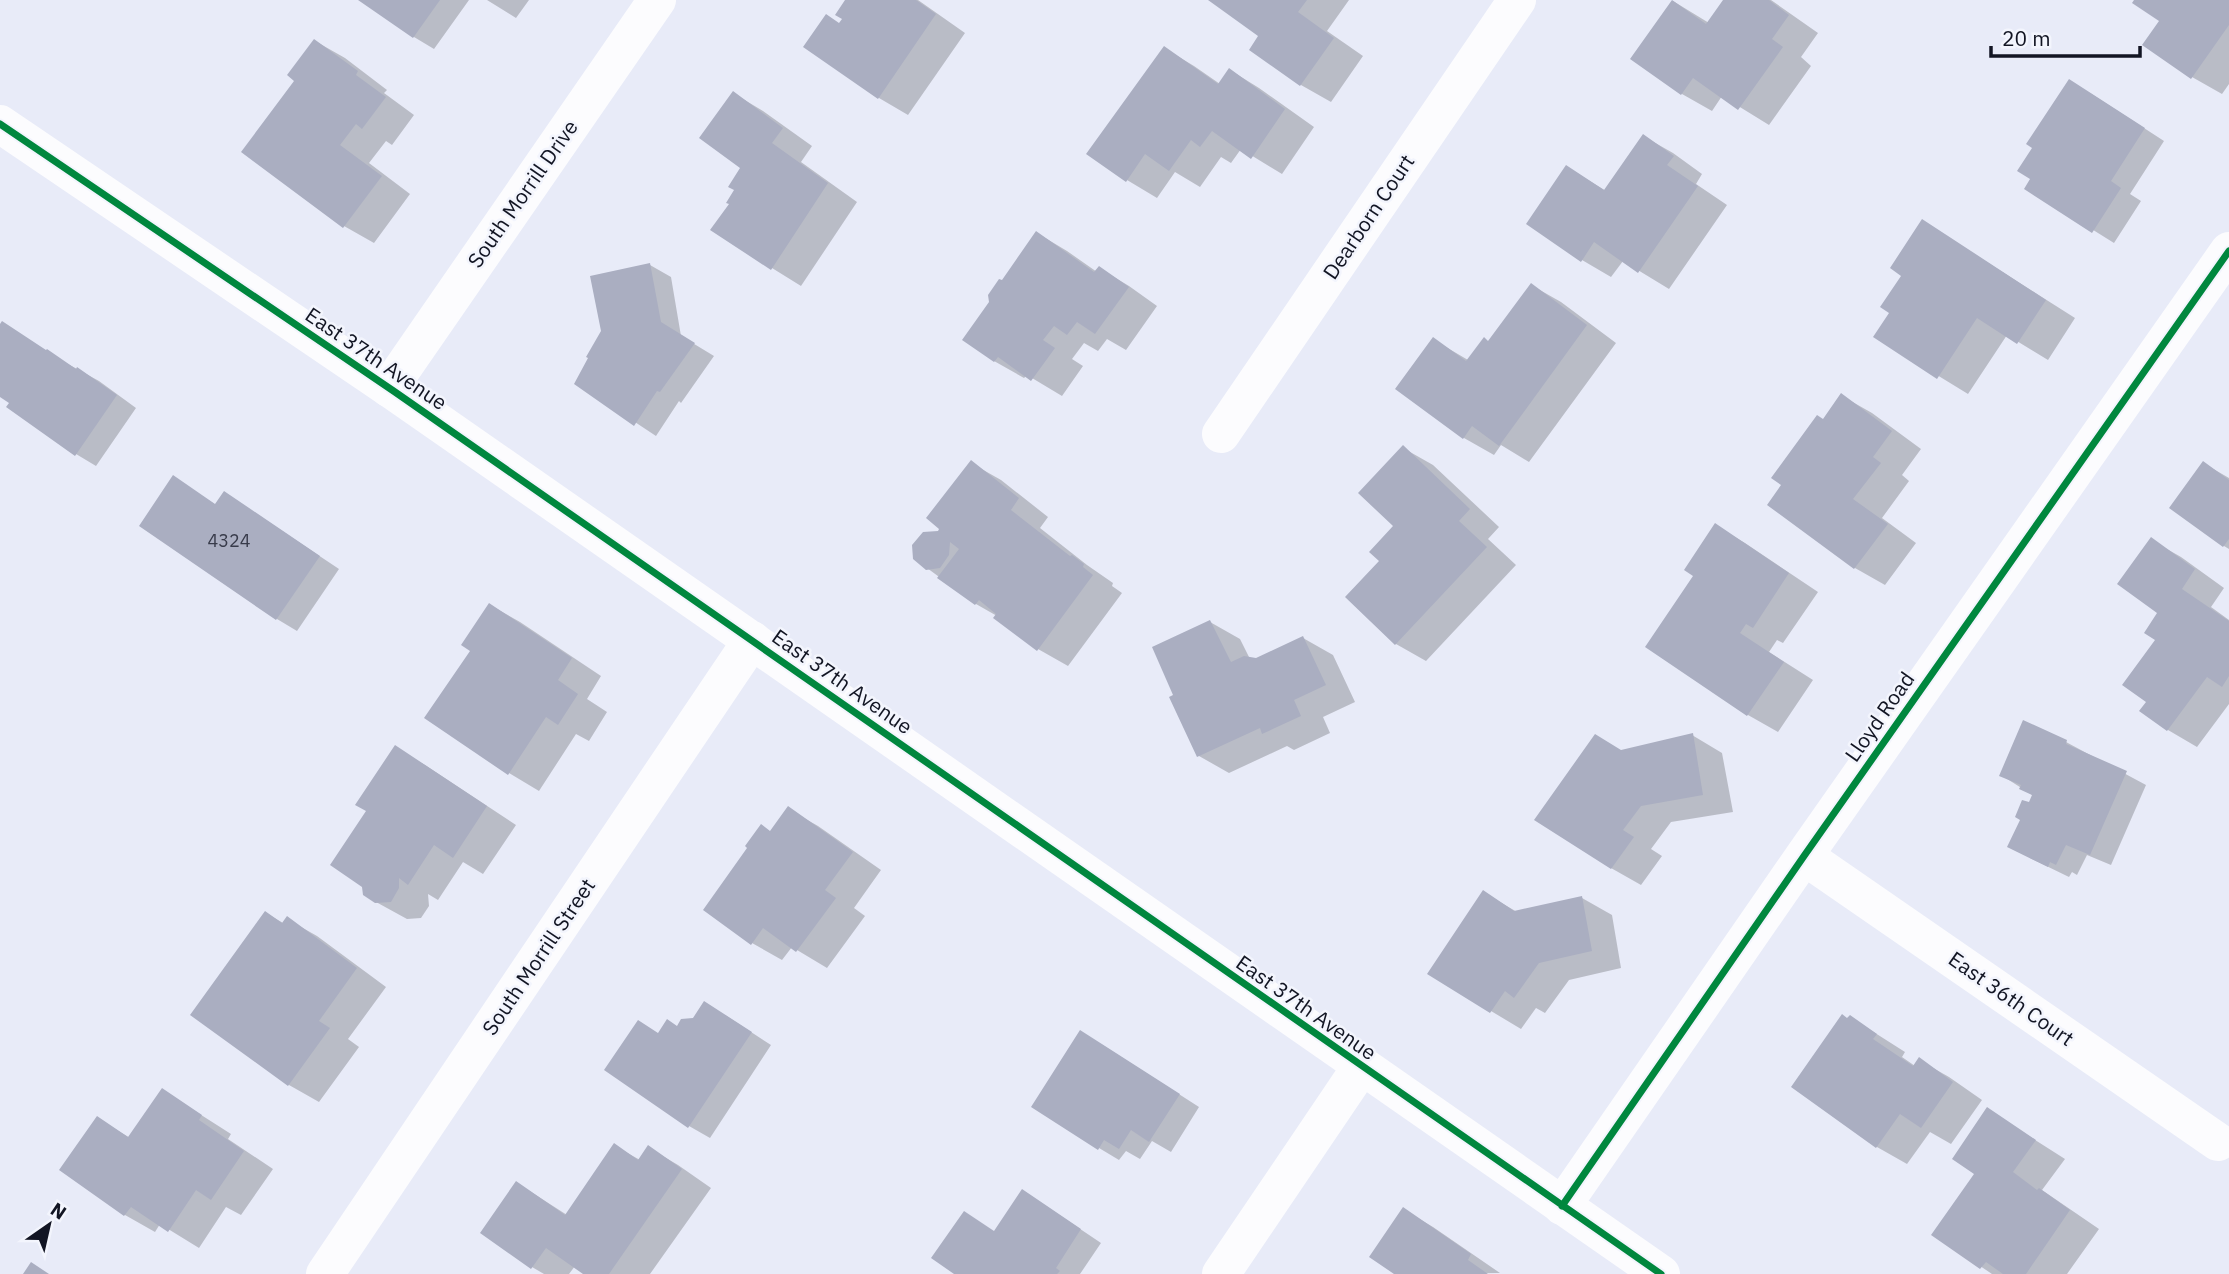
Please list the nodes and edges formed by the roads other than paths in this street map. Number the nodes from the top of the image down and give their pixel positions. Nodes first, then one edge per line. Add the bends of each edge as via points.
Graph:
1 (657, 0) edge
2 (1517, 0) edge
3 (0, 124) edge
4 (2227, 257) edge
5 (389, 388) junction
6 (1221, 434) dead end
7 (752, 640) junction
8 (1804, 856) junction
9 (1361, 1067) junction
10 (2218, 1142) dead end
11 (1562, 1206) junction
12 (325, 1274) edge
13 (1221, 1274) edge
14 (1661, 1274) edge

1 - 5 street, South Morrill Drive
2 - 6 street, Dearborn Court
3 - 5 street, East 37th Avenue
4 - 8 street, Lloyd Road
5 - 7 street, East 37th Avenue
7 - 9 street, East 37th Avenue
7 - 12 street, South Morrill Street
8 - 10 street, East 36th Court
8 - 11 street, Lloyd Road
9 - 11 street, East 37th Avenue
9 - 13 street
11 - 14 street, East 37th Avenue

